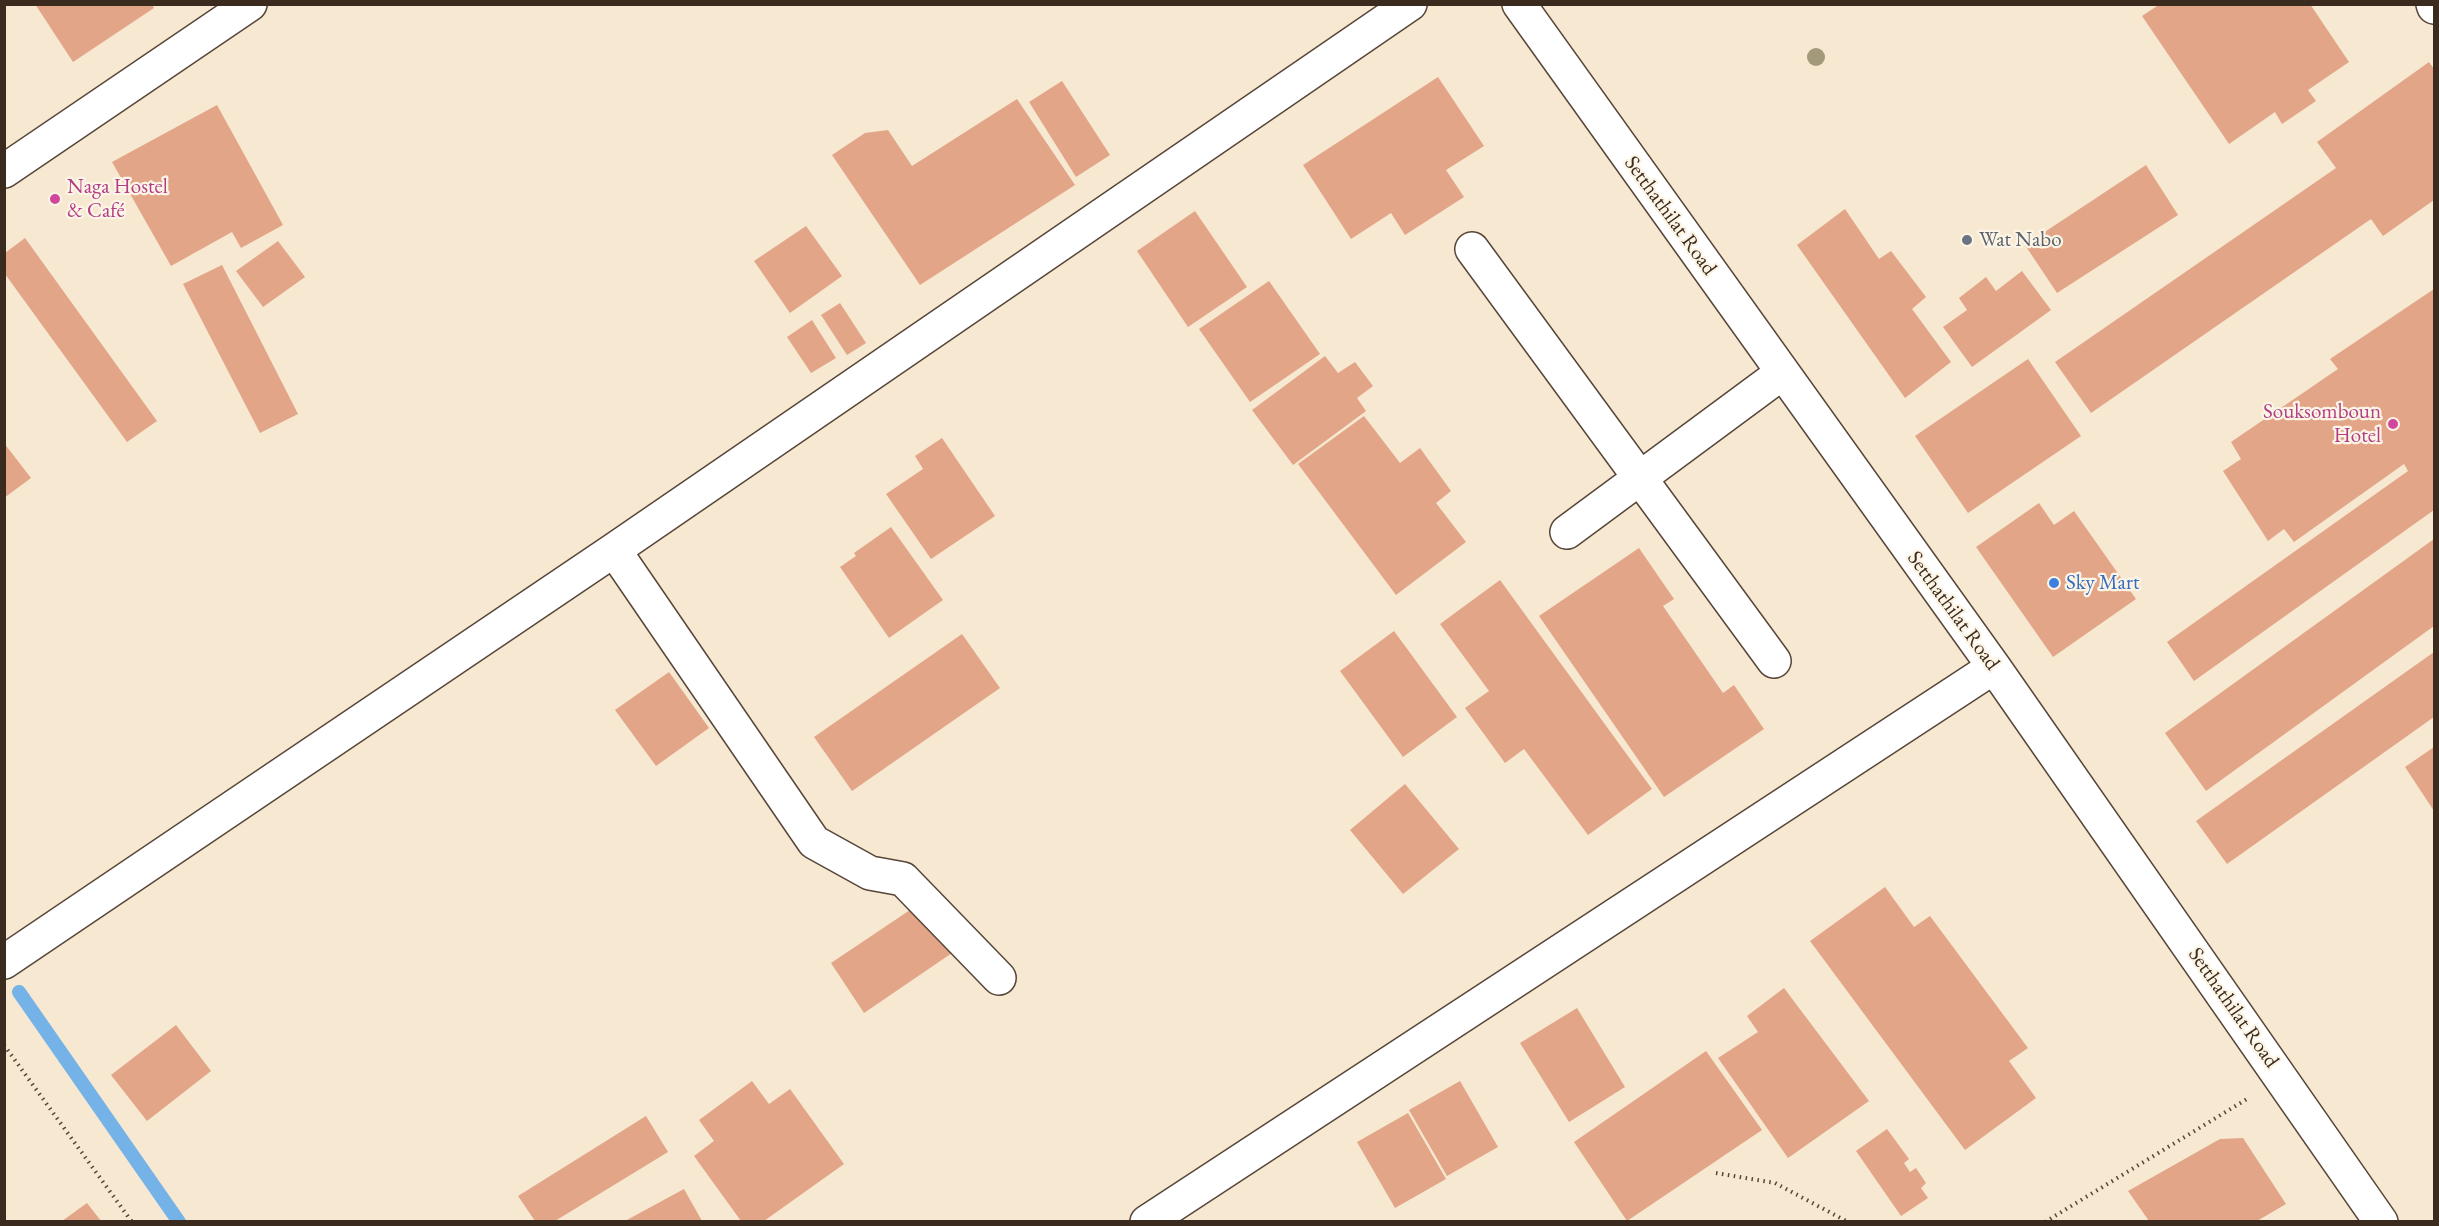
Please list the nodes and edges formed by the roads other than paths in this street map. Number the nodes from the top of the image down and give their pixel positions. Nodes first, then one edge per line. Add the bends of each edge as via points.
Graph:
1 (250, 4) edge
2 (1410, 4) edge
3 (1519, 4) edge
4 (4, 171) edge
5 (1472, 249) dead end
6 (1782, 373) junction
7 (1640, 478) junction
8 (1567, 532) dead end
9 (614, 550) junction
10 (1774, 661) dead end
11 (1994, 668) junction
12 (4, 962) edge
13 (999, 978) dead end
14 (1147, 1221) edge
15 (2381, 1221) edge

1 - 4 street
2 - 9 street
3 - 6 street, Setthathilat Road
5 - 7 street
6 - 7 street
6 - 11 street, Setthathilat Road
7 - 8 street
7 - 10 street
9 - 12 street
9 - 13 street via 814,842 870,873 903,879
11 - 14 street
11 - 15 street, Setthathilat Road

